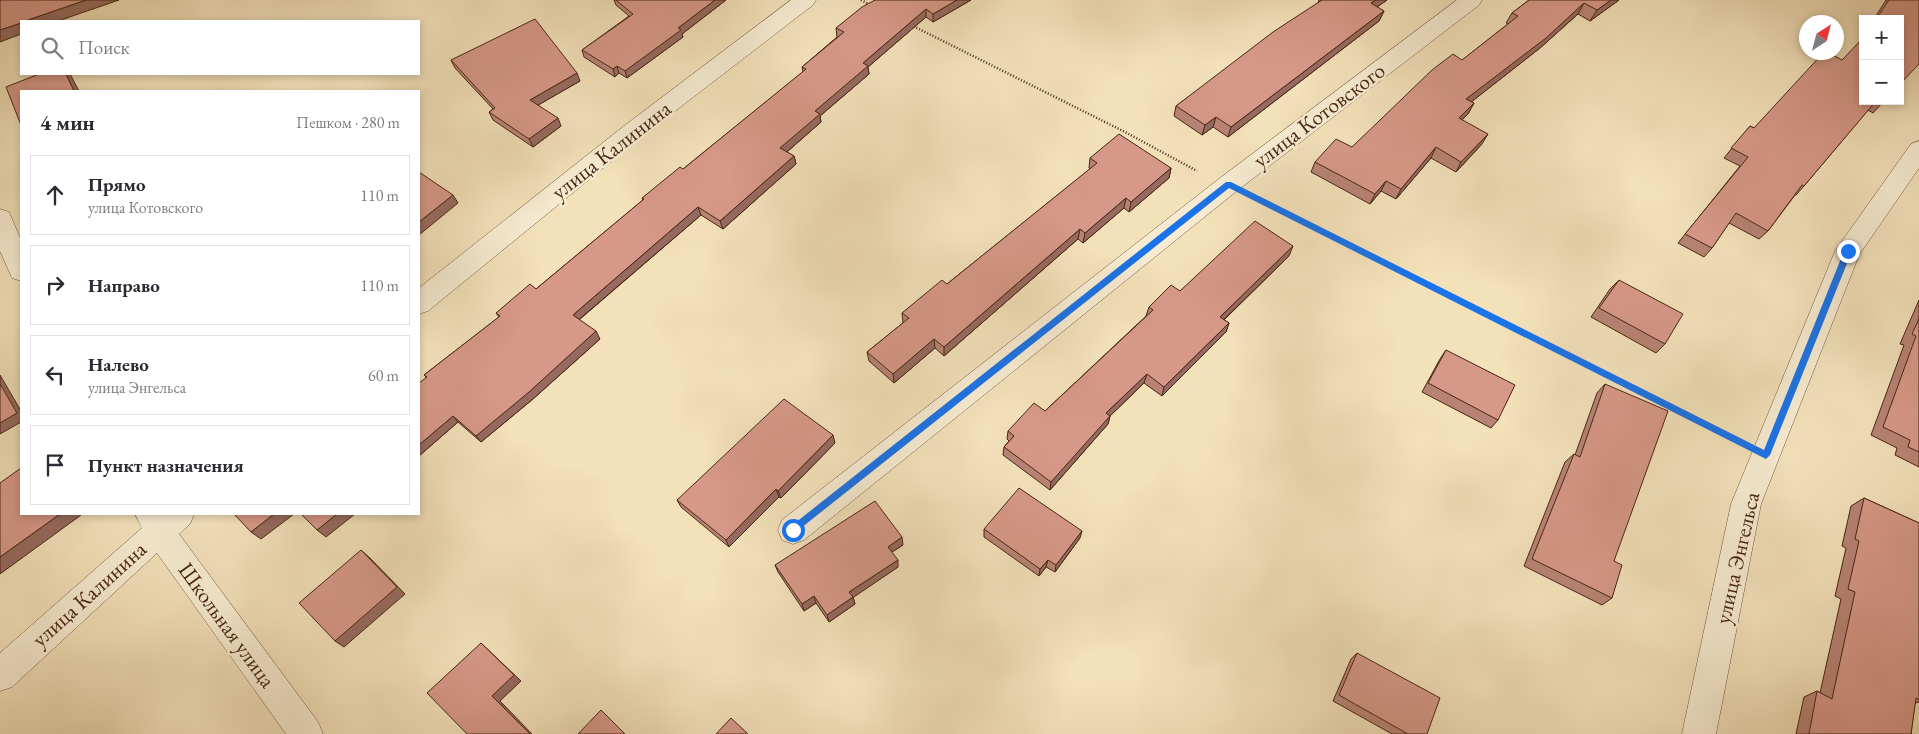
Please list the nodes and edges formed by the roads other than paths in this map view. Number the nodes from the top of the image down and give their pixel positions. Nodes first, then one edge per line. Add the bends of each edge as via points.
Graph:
1 (805, 0) edge
2 (1471, 0) edge
3 (1919, 150) edge
4 (0, 219) edge
5 (20, 268) edge
6 (420, 303) edge
7 (162, 519) edge
8 (793, 530) dead end
9 (0, 675) edge
10 (306, 734) edge
11 (1699, 734) edge

1 - 6 street, улица Калинина via 632,132
2 - 8 street, улица Котовского via 1229,184
3 - 11 street, улица Энгельса via 1848,251 1746,504
4 - 5 street
7 - 9 street, улица Калинина
7 - 10 street, Школьная улица

